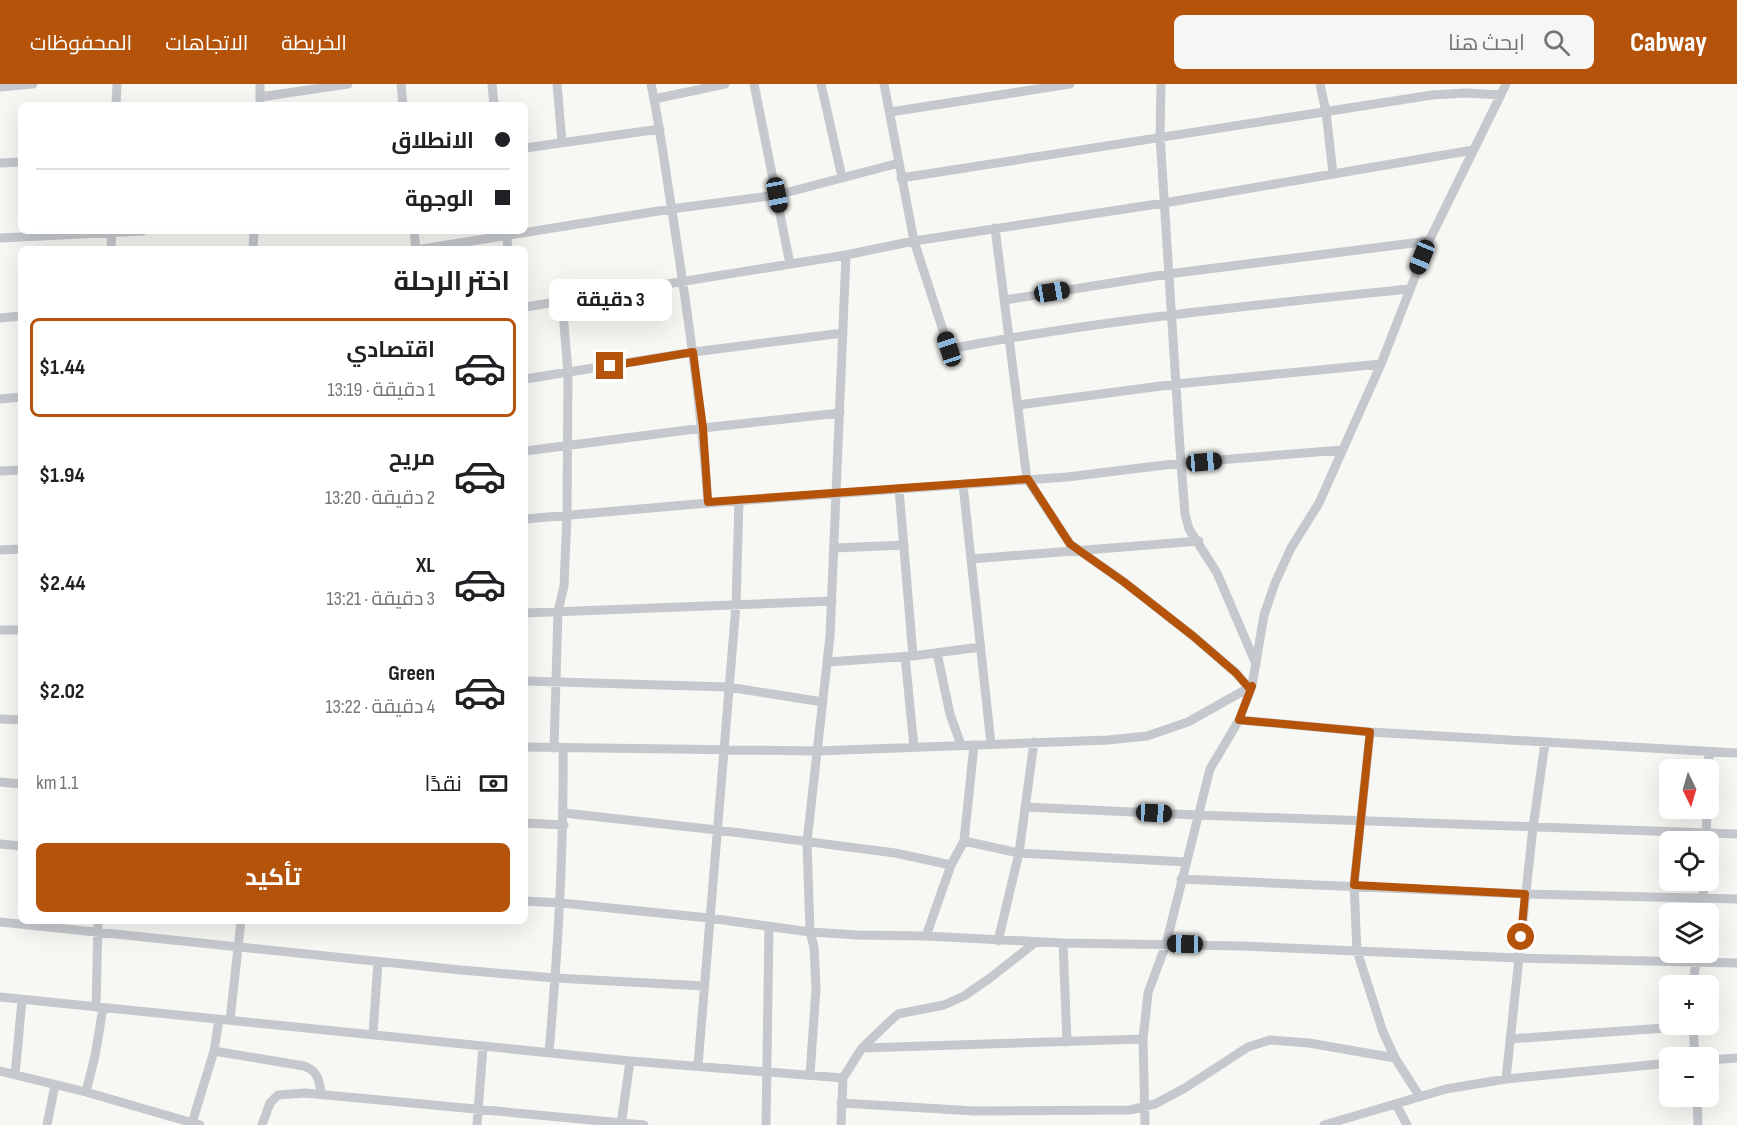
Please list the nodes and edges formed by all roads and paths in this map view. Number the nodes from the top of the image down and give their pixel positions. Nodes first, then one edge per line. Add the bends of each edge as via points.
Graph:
1 (33, 84) edge
2 (117, 84) edge
3 (261, 84) edge
4 (348, 84) edge
5 (401, 84) edge
6 (492, 84) edge
7 (557, 84) edge
8 (651, 84) edge
9 (725, 84) edge
10 (754, 84) edge
11 (820, 84) edge
12 (884, 84) edge
13 (1070, 84) edge
14 (1161, 84) edge
15 (1320, 84) edge
16 (1506, 84) edge
17 (0, 87) edge
18 (1501, 94) junction
19 (654, 99) junction
20 (260, 101) edge
21 (116, 102) edge
22 (403, 102) edge
23 (494, 102) edge
24 (890, 112) junction
25 (1326, 112) junction
26 (660, 129) junction
27 (1160, 136) junction
28 (562, 142) junction
29 (528, 148) edge
30 (1473, 150) junction
31 (18, 162) edge
32 (0, 163) edge
33 (899, 164) junction
34 (1333, 174) junction
35 (842, 177) junction
36 (901, 178) junction
37 (777, 195) junction
38 (1164, 202) junction
39 (671, 209) junction
40 (996, 228) junction
41 (528, 230) edge
42 (75, 234) edge
43 (501, 234) edge
44 (0, 238) edge
45 (914, 241) junction
46 (1429, 241) junction
47 (438, 246) edge
48 (846, 255) junction
49 (790, 264) junction
50 (1168, 274) junction
51 (684, 282) junction
52 (1409, 289) junction
53 (562, 300) junction
54 (1005, 300) junction
55 (528, 306) edge
56 (1171, 314) junction
57 (18, 316) edge
58 (0, 318) edge
59 (843, 333) junction
60 (1010, 338) junction
61 (693, 352) junction
62 (1381, 364) junction
63 (568, 372) junction
64 (528, 379) edge
65 (1176, 384) junction
66 (18, 397) edge
67 (0, 399) edge
68 (1018, 405) junction
69 (840, 413) junction
70 (703, 428) junction
71 (566, 446) junction
72 (1342, 450) junction
73 (528, 451) edge
74 (1181, 463) junction
75 (18, 470) edge
76 (0, 471) edge
77 (1028, 479) junction
78 (963, 485) junction
79 (899, 489) junction
80 (837, 493) junction
81 (739, 500) junction
82 (708, 502) junction
83 (567, 515) junction
84 (528, 519) edge
85 (1198, 541) junction
86 (904, 545) junction
87 (835, 548) junction
88 (18, 549) edge
89 (0, 550) edge
90 (1078, 552) junction
91 (970, 559) junction
92 (832, 601) junction
93 (736, 604) junction
94 (558, 612) junction
95 (528, 613) edge
96 (0, 630) edge
97 (18, 630) edge
98 (980, 647) junction
99 (937, 653) junction
100 (909, 656) junction
101 (827, 662) junction
102 (1256, 664) junction
103 (528, 681) edge
104 (556, 681) junction
105 (728, 687) junction
106 (1250, 687) junction
107 (823, 702) junction
108 (0, 719) edge
109 (18, 720) edge
110 (1239, 720) junction
111 (1370, 732) junction
112 (1034, 742) junction
113 (1545, 743) junction
114 (991, 744) junction
115 (961, 745) junction
116 (974, 745) junction
117 (528, 747) edge
118 (914, 747) junction
119 (559, 748) junction
120 (723, 749) junction
121 (817, 751) junction
122 (1709, 752) junction
123 (1737, 753) edge
124 (1709, 759) edge
125 (0, 782) edge
126 (18, 784) edge
127 (1025, 807) junction
128 (564, 813) junction
129 (1197, 815) junction
130 (1362, 821) junction
131 (528, 822) edge
132 (564, 825) junction
133 (1533, 827) junction
134 (717, 830) junction
135 (1659, 834) edge
136 (1737, 834) edge
137 (1719, 836) edge
138 (964, 841) junction
139 (807, 842) junction
140 (0, 844) edge
141 (18, 846) edge
142 (1019, 853) junction
143 (1186, 862) junction
144 (951, 865) junction
145 (1181, 879) junction
146 (1354, 885) junction
147 (1704, 891) edge
148 (1525, 894) junction
149 (1704, 898) junction
150 (1737, 899) edge
151 (528, 901) edge
152 (561, 903) junction
153 (1703, 903) edge
154 (709, 918) junction
155 (0, 922) edge
156 (18, 924) edge
157 (20, 924) edge
158 (98, 924) edge
159 (241, 924) edge
160 (769, 926) junction
161 (98, 932) junction
162 (810, 932) junction
163 (926, 936) junction
164 (998, 941) junction
165 (1036, 942) junction
166 (1063, 943) junction
167 (1166, 944) junction
168 (239, 946) junction
169 (1357, 951) junction
170 (1659, 957) edge
171 (1518, 958) junction
172 (1719, 960) edge
173 (378, 962) junction
174 (1737, 963) edge
175 (555, 978) junction
176 (704, 986) junction
177 (0, 997) edge
178 (22, 1000) junction
179 (100, 1007) junction
180 (219, 1019) junction
181 (230, 1020) junction
182 (1659, 1028) edge
183 (374, 1034) junction
184 (1143, 1039) junction
185 (1510, 1039) junction
186 (1067, 1042) junction
187 (483, 1046) junction
188 (862, 1048) junction
189 (214, 1051) junction
190 (549, 1052) junction
191 (1737, 1058) edge
192 (1395, 1059) junction
193 (1719, 1059) edge
194 (630, 1061) junction
195 (698, 1065) junction
196 (1659, 1065) edge
197 (0, 1071) edge
198 (767, 1071) junction
199 (15, 1075) junction
200 (810, 1075) junction
201 (843, 1078) junction
202 (1506, 1079) junction
203 (54, 1086) junction
204 (86, 1092) junction
205 (321, 1093) junction
206 (1420, 1097) junction
207 (841, 1103) junction
208 (1396, 1104) junction
209 (1144, 1107) junction
210 (1697, 1107) edge
211 (478, 1109) junction
212 (196, 1124) edge
213 (621, 1124) edge
214 (46, 1125) edge
215 (262, 1125) edge
216 (477, 1125) edge
217 (644, 1125) edge
218 (766, 1125) edge
219 (842, 1125) edge
220 (1146, 1125) edge
221 (1324, 1125) edge
222 (1407, 1125) edge
223 (1698, 1125) edge

1 - 17 street
2 - 21 street
3 - 20 street
4 - 20 street
5 - 22 street
6 - 23 street
7 - 28 street
8 - 19 street
9 - 19 street
10 - 37 street
11 - 35 street
12 - 24 street
13 - 24 street
14 - 27 street
15 - 25 street
16 - 18 street
18 - 25 street via 1447,93
18 - 30 street
19 - 26 street
24 - 33 street
25 - 27 street
25 - 34 street
26 - 28 street
26 - 39 street
27 - 36 street
27 - 38 street
28 - 29 street
30 - 34 street
30 - 46 street
31 - 32 street
33 - 35 street
33 - 36 street
34 - 38 street
35 - 37 street
36 - 45 street
37 - 39 street
37 - 49 street
38 - 40 street
38 - 50 street
39 - 41 street
39 - 51 street
40 - 45 street
40 - 54 street
42 - 44 street
43 - 47 street
45 - 48 street
45 - 60 street via 949,349
46 - 50 street
46 - 52 street
48 - 49 street
48 - 59 street
49 - 51 street
50 - 54 street
50 - 56 street
51 - 53 street
51 - 61 street
52 - 56 street
52 - 62 street
53 - 55 street
53 - 63 street
54 - 60 street
56 - 60 street
56 - 65 street
57 - 58 street
59 - 61 street
59 - 69 street
60 - 68 street
61 - 63 street
61 - 70 street
62 - 65 street
62 - 72 street
63 - 64 street
63 - 71 street
65 - 68 street
65 - 74 street
66 - 67 street
68 - 77 street
69 - 70 street
69 - 80 street
70 - 71 street
70 - 82 street
71 - 73 street
71 - 83 street
72 - 74 street
72 - 102 street via 1275,583 1264,615
74 - 77 street
74 - 85 street via 1185,514
75 - 76 street
77 - 78 street
77 - 90 street via 1061,533
78 - 79 street
78 - 91 street
79 - 80 street
79 - 86 street
80 - 81 street
80 - 87 street
81 - 82 street
81 - 93 street
82 - 83 street
83 - 84 street
83 - 94 street via 564,586
85 - 90 street
85 - 102 street via 1217,573
86 - 87 street
86 - 100 street
87 - 92 street
88 - 89 street
90 - 91 street
90 - 106 street via 1193,636
91 - 98 street
92 - 93 street
92 - 101 street
93 - 94 street
93 - 105 street
94 - 95 street
94 - 104 street
96 - 97 street
98 - 99 street
98 - 114 street
99 - 100 street
99 - 115 street
100 - 101 street
100 - 118 street
101 - 107 street
102 - 106 street
103 - 104 street
104 - 105 street
104 - 119 street
105 - 107 street
105 - 120 street
106 - 110 street
106 - 112 street via 1188,722 1147,736
107 - 121 street
108 - 109 street
110 - 111 street
110 - 129 street via 1210,769
111 - 113 street
111 - 130 street
112 - 114 street
112 - 127 street
113 - 122 street
113 - 133 street
114 - 116 street
115 - 116 street
115 - 118 street
116 - 138 street
117 - 119 street
118 - 121 street
119 - 120 street
119 - 128 street
120 - 121 street
120 - 134 street
121 - 139 street
122 - 123 street
122 - 124 street
125 - 126 street
127 - 129 street
127 - 142 street
128 - 132 street
128 - 134 street
129 - 130 street
129 - 143 street
130 - 133 street
130 - 146 street
131 - 132 street
132 - 152 street
133 - 135 street
133 - 148 street
134 - 139 street
134 - 154 street
136 - 137 street
138 - 142 street
138 - 144 street
139 - 144 street via 895,853
139 - 162 street
140 - 141 street
142 - 143 street
142 - 164 street
143 - 145 street
144 - 163 street
145 - 146 street
145 - 167 street
146 - 148 street
146 - 169 street
147 - 149 street
148 - 149 street
148 - 171 street
149 - 150 street
149 - 153 street
151 - 152 street
152 - 154 street
152 - 175 street
154 - 160 street
154 - 176 street
155 - 156 street
157 - 161 street
158 - 161 street
159 - 168 street
160 - 162 street
160 - 198 street
161 - 168 street
161 - 179 street
162 - 163 street
162 - 200 street via 816,988
163 - 164 street
164 - 165 street
165 - 166 street
165 - 188 street via 964,996 944,1005 898,1014
166 - 167 street
166 - 186 street
167 - 169 street
167 - 184 street via 1148,993
168 - 173 street
168 - 181 street
169 - 171 street
169 - 192 street
170 - 171 street
171 - 185 street
172 - 174 street
173 - 175 street
173 - 183 street
175 - 176 street
175 - 190 street
176 - 195 street
177 - 178 street
178 - 179 street
178 - 199 street
179 - 180 street
179 - 204 street via 95,1056
180 - 181 street
180 - 189 street
181 - 183 street
182 - 185 street
183 - 187 street
184 - 186 street
184 - 209 street
185 - 202 street
186 - 188 street
187 - 190 street
187 - 211 street
188 - 201 street
189 - 205 street via 313,1069
189 - 212 street
190 - 194 street
191 - 193 street
192 - 206 street
192 - 209 street via 1270,1040 1248,1047 1185,1088
194 - 195 street
194 - 213 street
195 - 198 street
196 - 202 street
197 - 199 street
198 - 200 street
198 - 218 street
199 - 203 street
200 - 201 street
201 - 207 street
202 - 206 street
203 - 204 street
203 - 214 street
204 - 212 street
205 - 211 street
205 - 215 street via 278,1095 270,1103
206 - 208 street
207 - 209 street via 975,1111
207 - 219 street
208 - 221 street
208 - 222 street
209 - 220 street
210 - 223 street
211 - 213 street
211 - 216 street
213 - 217 street

